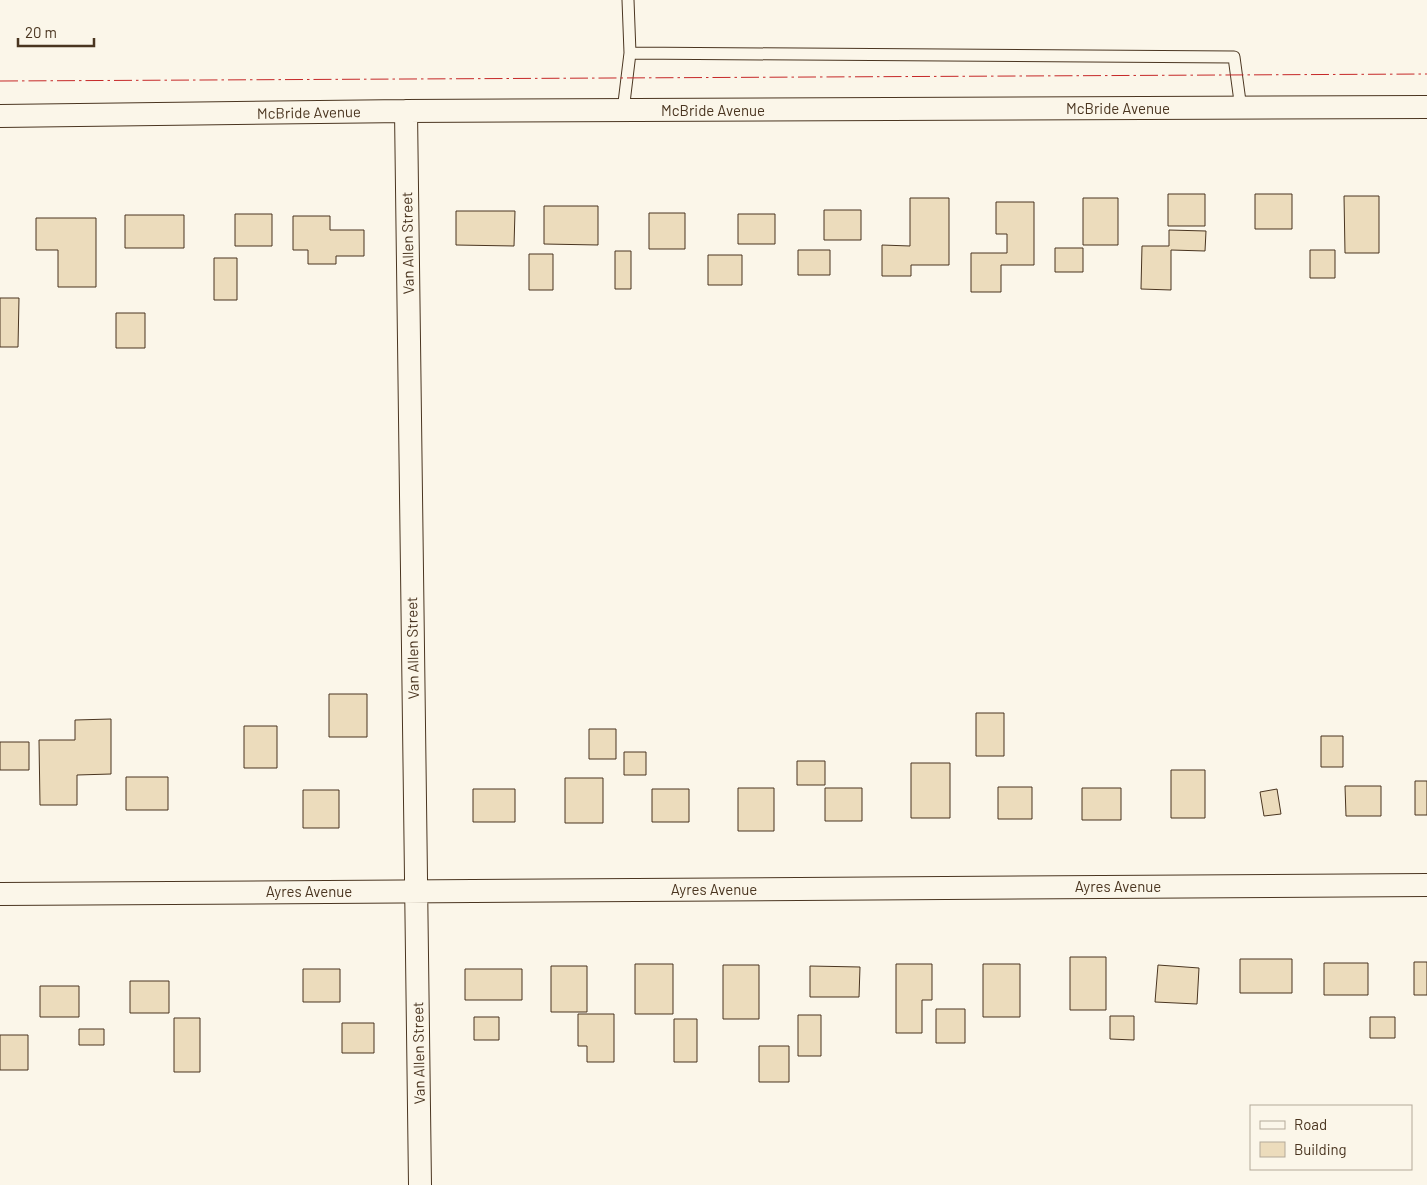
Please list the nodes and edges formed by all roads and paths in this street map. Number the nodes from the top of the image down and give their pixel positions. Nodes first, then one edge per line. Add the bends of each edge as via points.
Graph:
1 (628, 0) edge
2 (630, 53) junction
3 (1427, 107) edge
4 (1241, 109) junction
5 (406, 111) junction
6 (623, 111) junction
7 (0, 116) edge
8 (1427, 885) edge
9 (416, 892) junction
10 (0, 894) edge
11 (420, 1185) edge

1 - 2 lane
2 - 4 lane via 1234,57
2 - 6 lane
3 - 4 street, McBride Avenue
4 - 6 street, McBride Avenue
5 - 6 street, McBride Avenue
5 - 7 street, McBride Avenue
5 - 9 street, Van Allen Street
8 - 9 street, Ayres Avenue
9 - 10 street, Ayres Avenue
9 - 11 street, Van Allen Street

